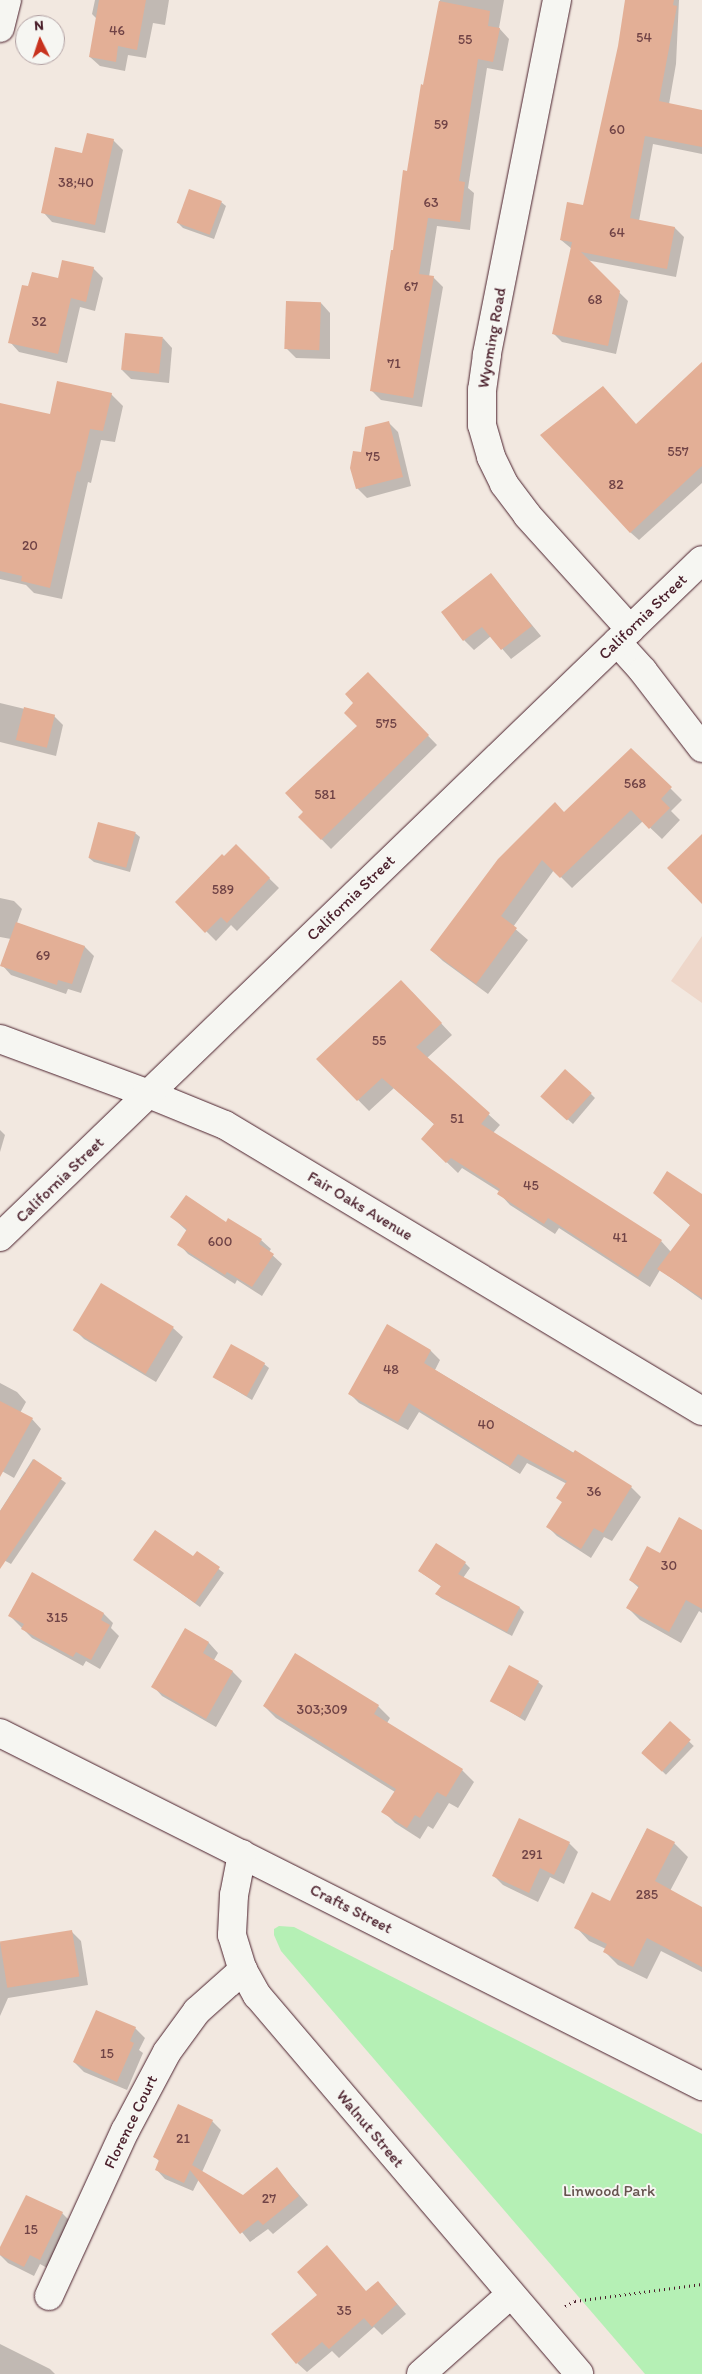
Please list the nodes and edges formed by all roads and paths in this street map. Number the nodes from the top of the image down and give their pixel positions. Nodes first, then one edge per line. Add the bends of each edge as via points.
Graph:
1 (7, 0) edge
2 (558, 0) edge
3 (0, 28) edge
4 (702, 560) edge
5 (624, 636) junction
6 (702, 748) edge
7 (0, 1039) edge
8 (149, 1094) junction
9 (0, 1237) edge
10 (702, 1411) edge
11 (0, 1733) edge
12 (242, 1854) junction
13 (243, 1970) junction
14 (702, 2086) edge
15 (702, 2284) edge
16 (511, 2294) junction
17 (49, 2296) dead end
18 (539, 2327) junction
19 (421, 2374) edge
20 (579, 2374) edge

1 - 3 street
2 - 5 street, Wyoming Road via 487,355 482,425 491,457 504,484
4 - 5 street, California Street
5 - 6 street, Wyoming Road via 643,671
5 - 8 street, California Street
7 - 8 street, Fair Oaks Avenue
8 - 9 street, California Street
8 - 10 street, Fair Oaks Avenue via 204,1115 243,1135
11 - 12 street, Crafts Street
12 - 13 street, Walnut Street via 231,1923 234,1945
12 - 14 street, Crafts Street
13 - 16 street, Walnut Street via 275,2019
13 - 17 street, Florence Court via 197,2010 167,2052 125,2131
15 - 18 path via 571,2302
16 - 18 street, Walnut Street
16 - 19 street
18 - 20 street, Walnut Street

